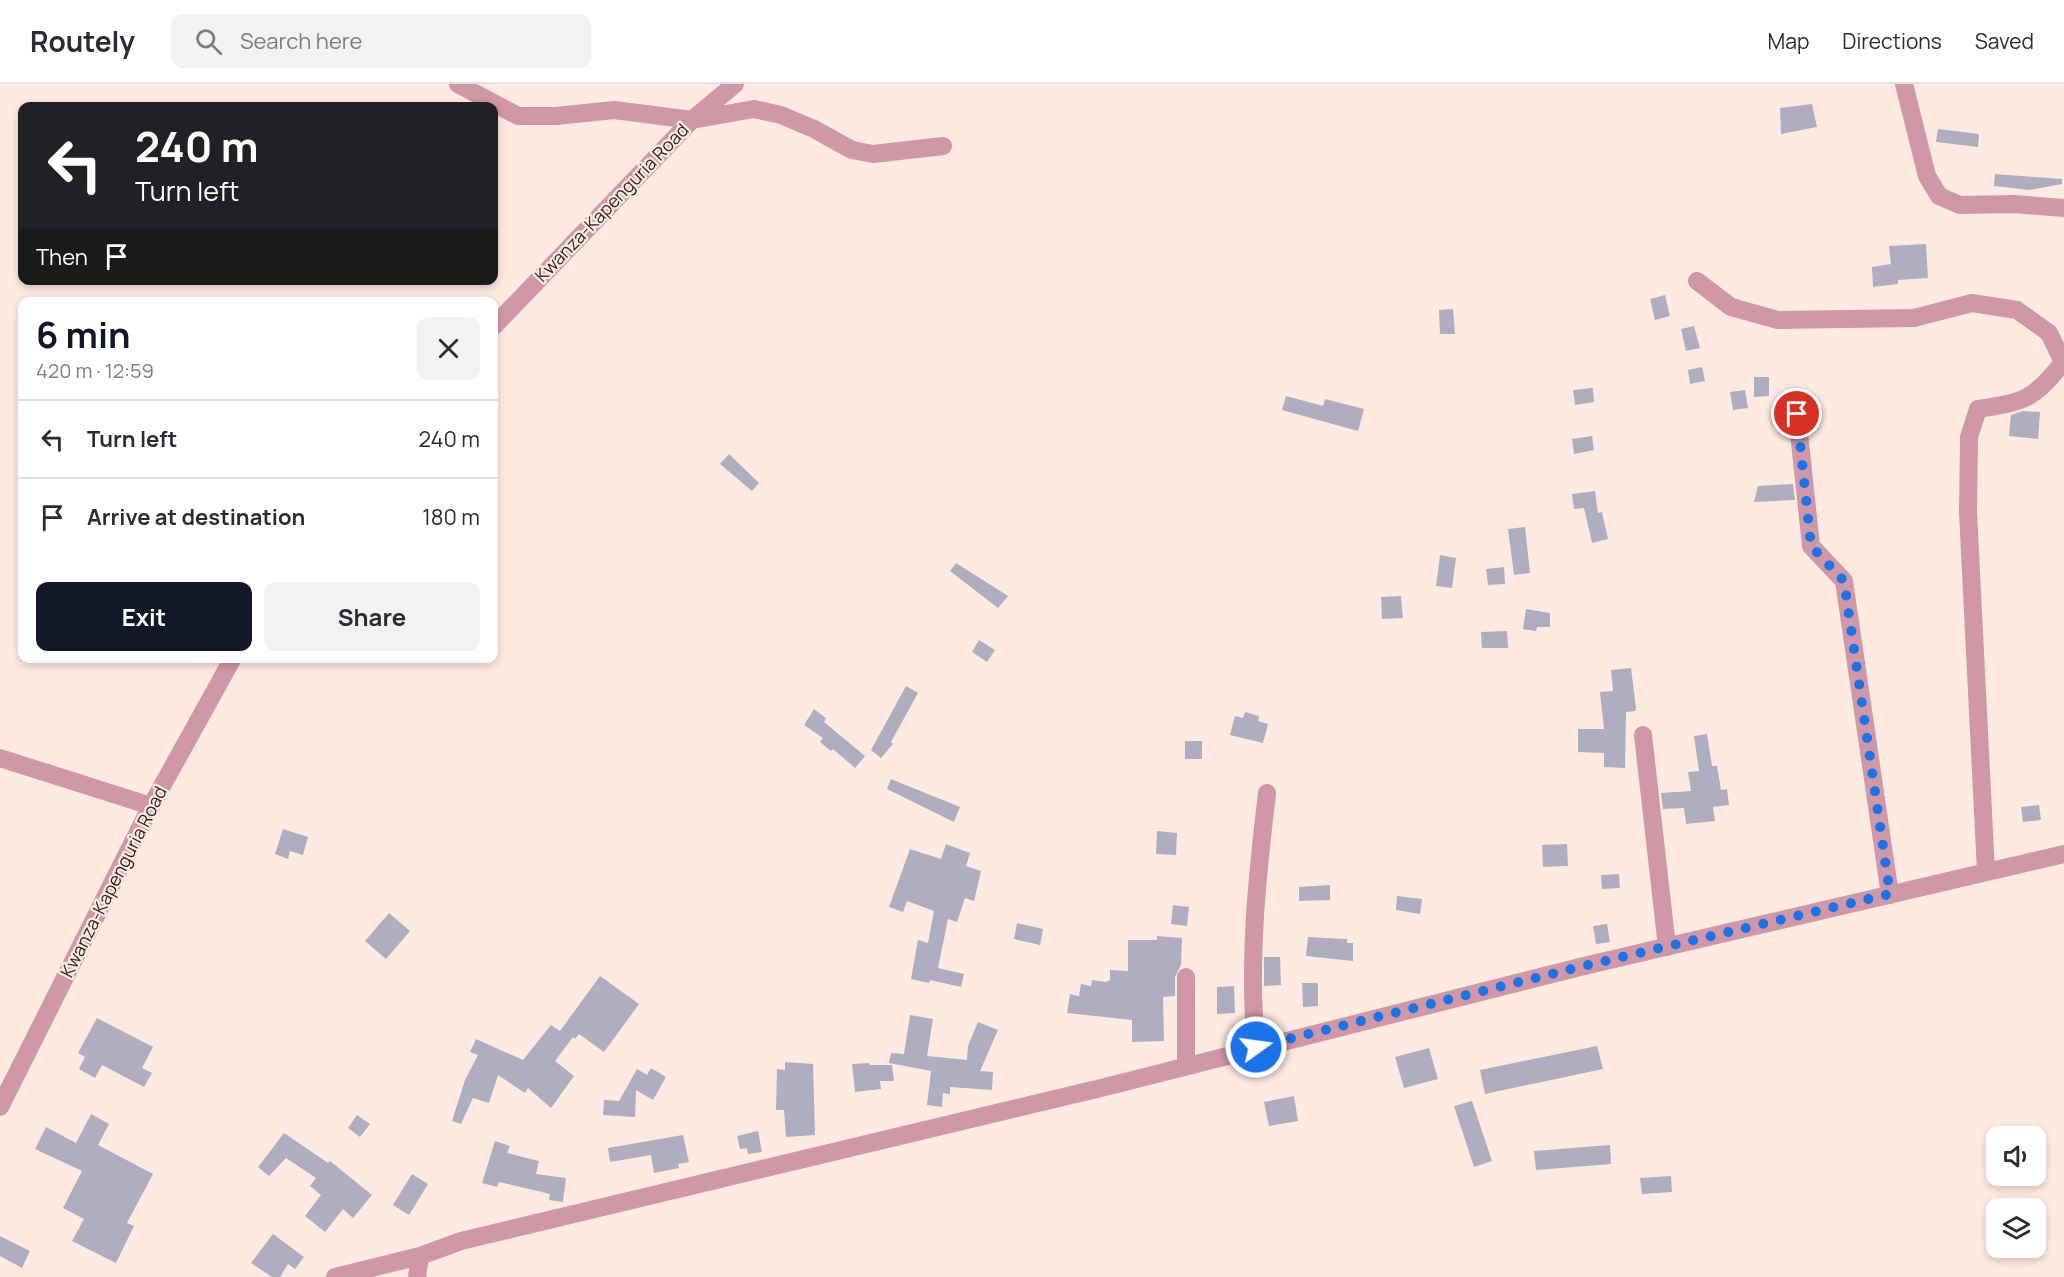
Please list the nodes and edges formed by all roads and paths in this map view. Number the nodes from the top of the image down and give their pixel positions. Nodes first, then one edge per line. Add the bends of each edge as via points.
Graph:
1 (458, 84) edge
2 (735, 84) edge
3 (1904, 84) edge
4 (492, 102) edge
5 (498, 105) edge
6 (692, 120) junction
7 (943, 146) dead end
8 (2064, 208) edge
9 (1697, 281) dead end
10 (498, 322) edge
11 (1797, 414) dead end
12 (230, 663) edge
13 (1643, 735) dead end
14 (0, 758) edge
15 (1267, 793) dead end
16 (151, 806) junction
17 (2064, 854) edge
18 (1986, 872) junction
19 (1890, 894) junction
20 (1666, 947) junction
21 (1186, 977) dead end
22 (1256, 1047) junction
23 (1186, 1066) junction
24 (6, 1080) edge
25 (0, 1107) edge
26 (420, 1256) junction
27 (335, 1277) edge
28 (417, 1277) edge

1 - 4 street
2 - 6 street, Kwanza-Kapenguria Road
3 - 8 street via 1927,176 1939,195 1960,205
5 - 6 street via 518,116 614,110
6 - 7 street via 754,109 781,115 852,150 873,154
6 - 10 street, Kwanza-Kapenguria Road
9 - 18 street via 1731,307 1778,320 1914,318 1972,303 2017,309 2049,333 2063,362 2043,388 2015,403 1978,409 1969,437 1968,512
11 - 19 street via 1811,546 1844,581
12 - 16 street, Kwanza-Kapenguria Road
13 - 20 street
14 - 16 street
15 - 22 street via 1254,900 1251,994
16 - 24 street, Kwanza-Kapenguria Road
17 - 18 street
18 - 19 street
19 - 20 street
20 - 22 street
21 - 23 street
22 - 23 street
23 - 26 street via 461,1241
24 - 25 street, Kwanza-Kapenguria Road
26 - 27 street
26 - 28 street

